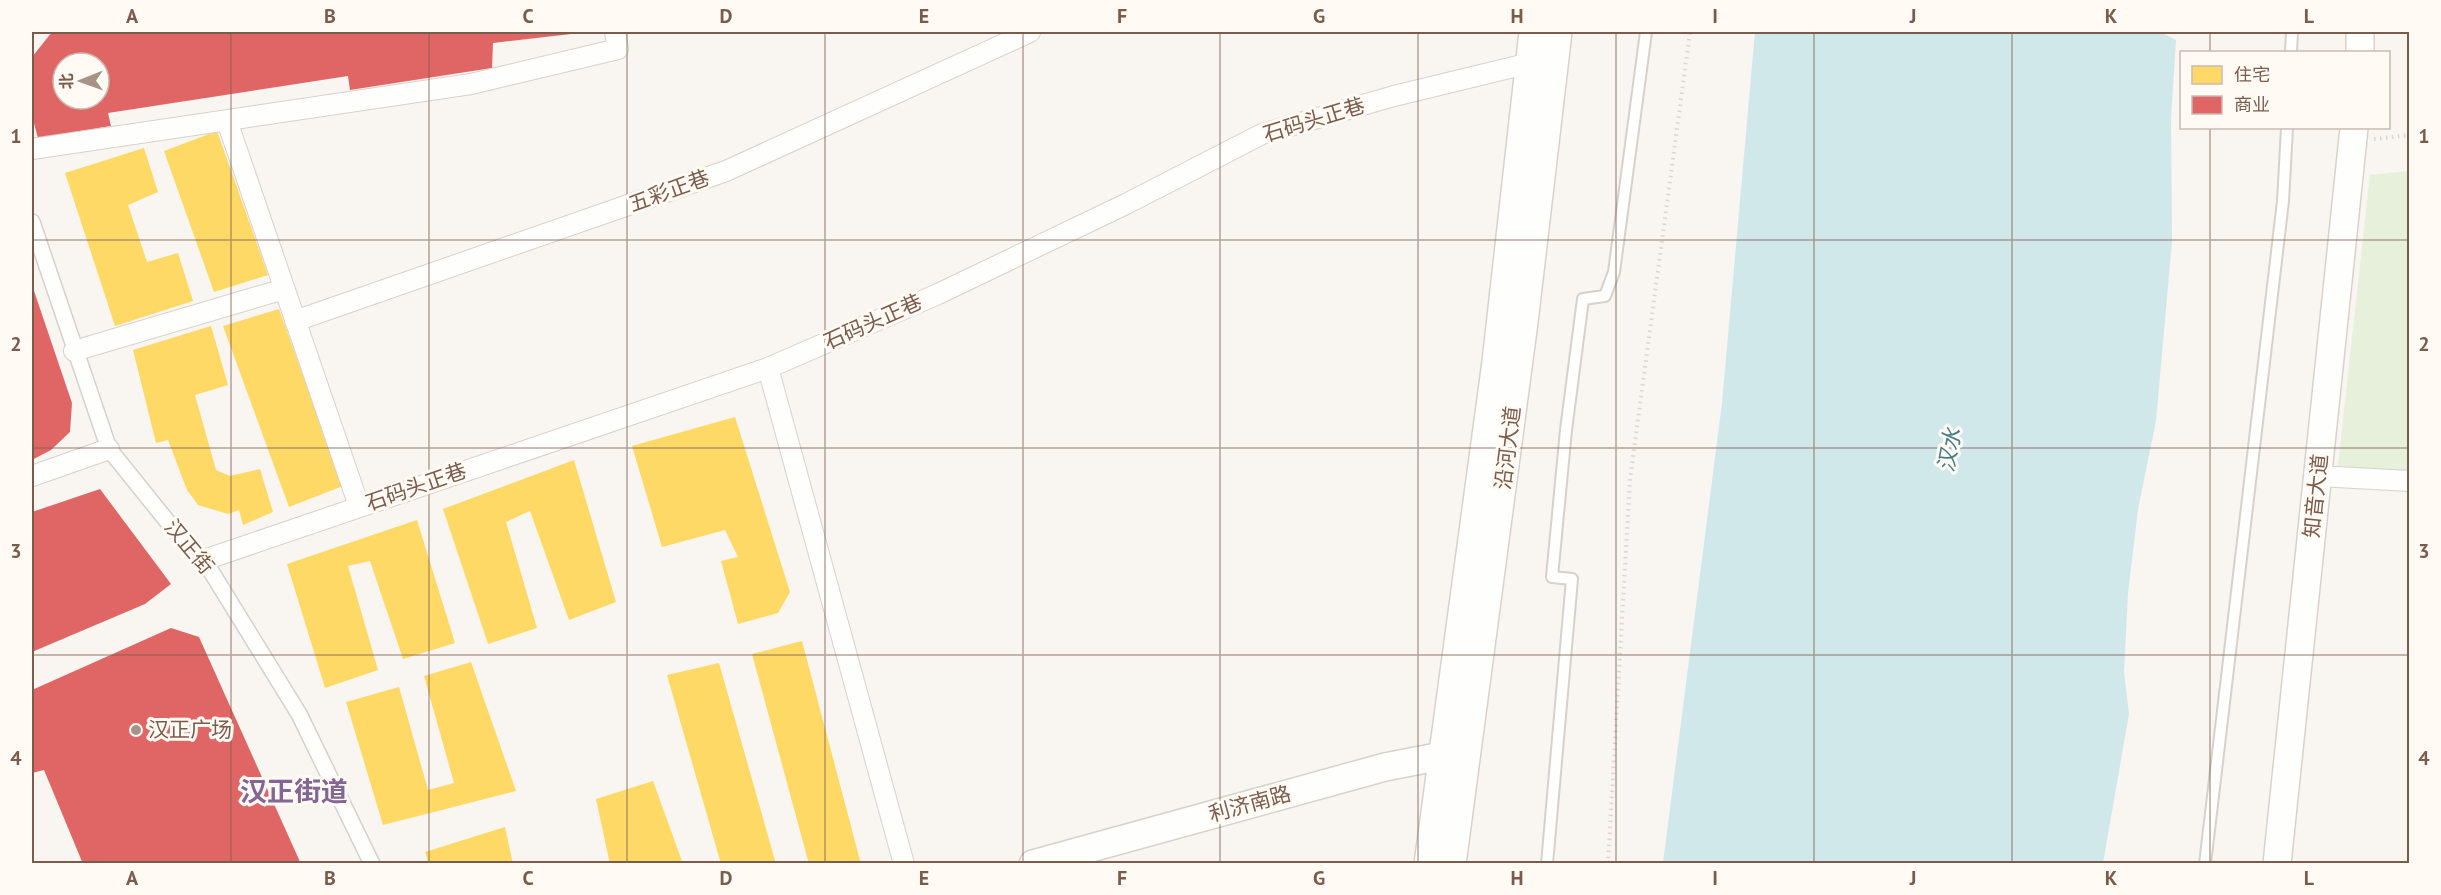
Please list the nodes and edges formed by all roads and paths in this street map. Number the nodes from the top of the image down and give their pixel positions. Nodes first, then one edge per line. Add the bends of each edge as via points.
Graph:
1 (615, 32) edge
2 (1030, 32) edge
3 (1533, 32) edge
4 (1558, 32) edge
5 (1646, 32) edge
6 (1690, 32) edge
7 (2292, 32) edge
8 (2360, 32) edge
9 (2291, 51) edge
10 (2360, 51) edge
11 (1530, 63) junction
12 (227, 121) junction
13 (2287, 129) edge
14 (2353, 134) edge
15 (2409, 135) edge
16 (32, 149) edge
17 (32, 222) edge
18 (284, 289) junction
19 (295, 321) junction
20 (74, 351) junction
21 (768, 368) junction
22 (109, 449) junction
23 (32, 476) edge
24 (2318, 476) junction
25 (2409, 482) edge
26 (359, 506) junction
27 (204, 560) junction
28 (1455, 753) junction
29 (372, 864) edge
30 (904, 864) edge
31 (1033, 864) edge
32 (1428, 864) edge
33 (1452, 864) edge
34 (1547, 864) edge
35 (1608, 864) edge
36 (2205, 864) edge
37 (2277, 864) edge

1 - 12 street via 618,49 471,84
2 - 19 street, 五彩正巷 via 726,171
3 - 11 main road, 沿河大道
4 - 28 main road, 沿河大道 via 1524,322
5 - 34 lane via 1614,272 1605,296 1583,299 1566,430 1552,577 1572,579
6 - 35 path via 1630,479
7 - 9 lane
8 - 10 main road
11 - 21 street, 石码头正巷 via 1262,134 948,289
11 - 28 main road, 沿河大道
12 - 16 street
12 - 18 street
13 - 36 lane via 2283,201
14 - 15 path
14 - 24 main road, 知音大道
17 - 20 street, 汉正街
18 - 19 street
18 - 20 street
19 - 26 street
20 - 22 street, 汉正街
21 - 26 street, 石码头正巷
21 - 30 street
22 - 23 street
22 - 27 street, 汉正街 via 175,531
24 - 25 street
24 - 37 main road, 知音大道
26 - 27 street, 石码头正巷
27 - 29 street, 汉正街 via 299,714
28 - 31 main road, 利济南路 via 1385,767
28 - 32 main road, 沿河大道
28 - 33 main road, 沿河大道

